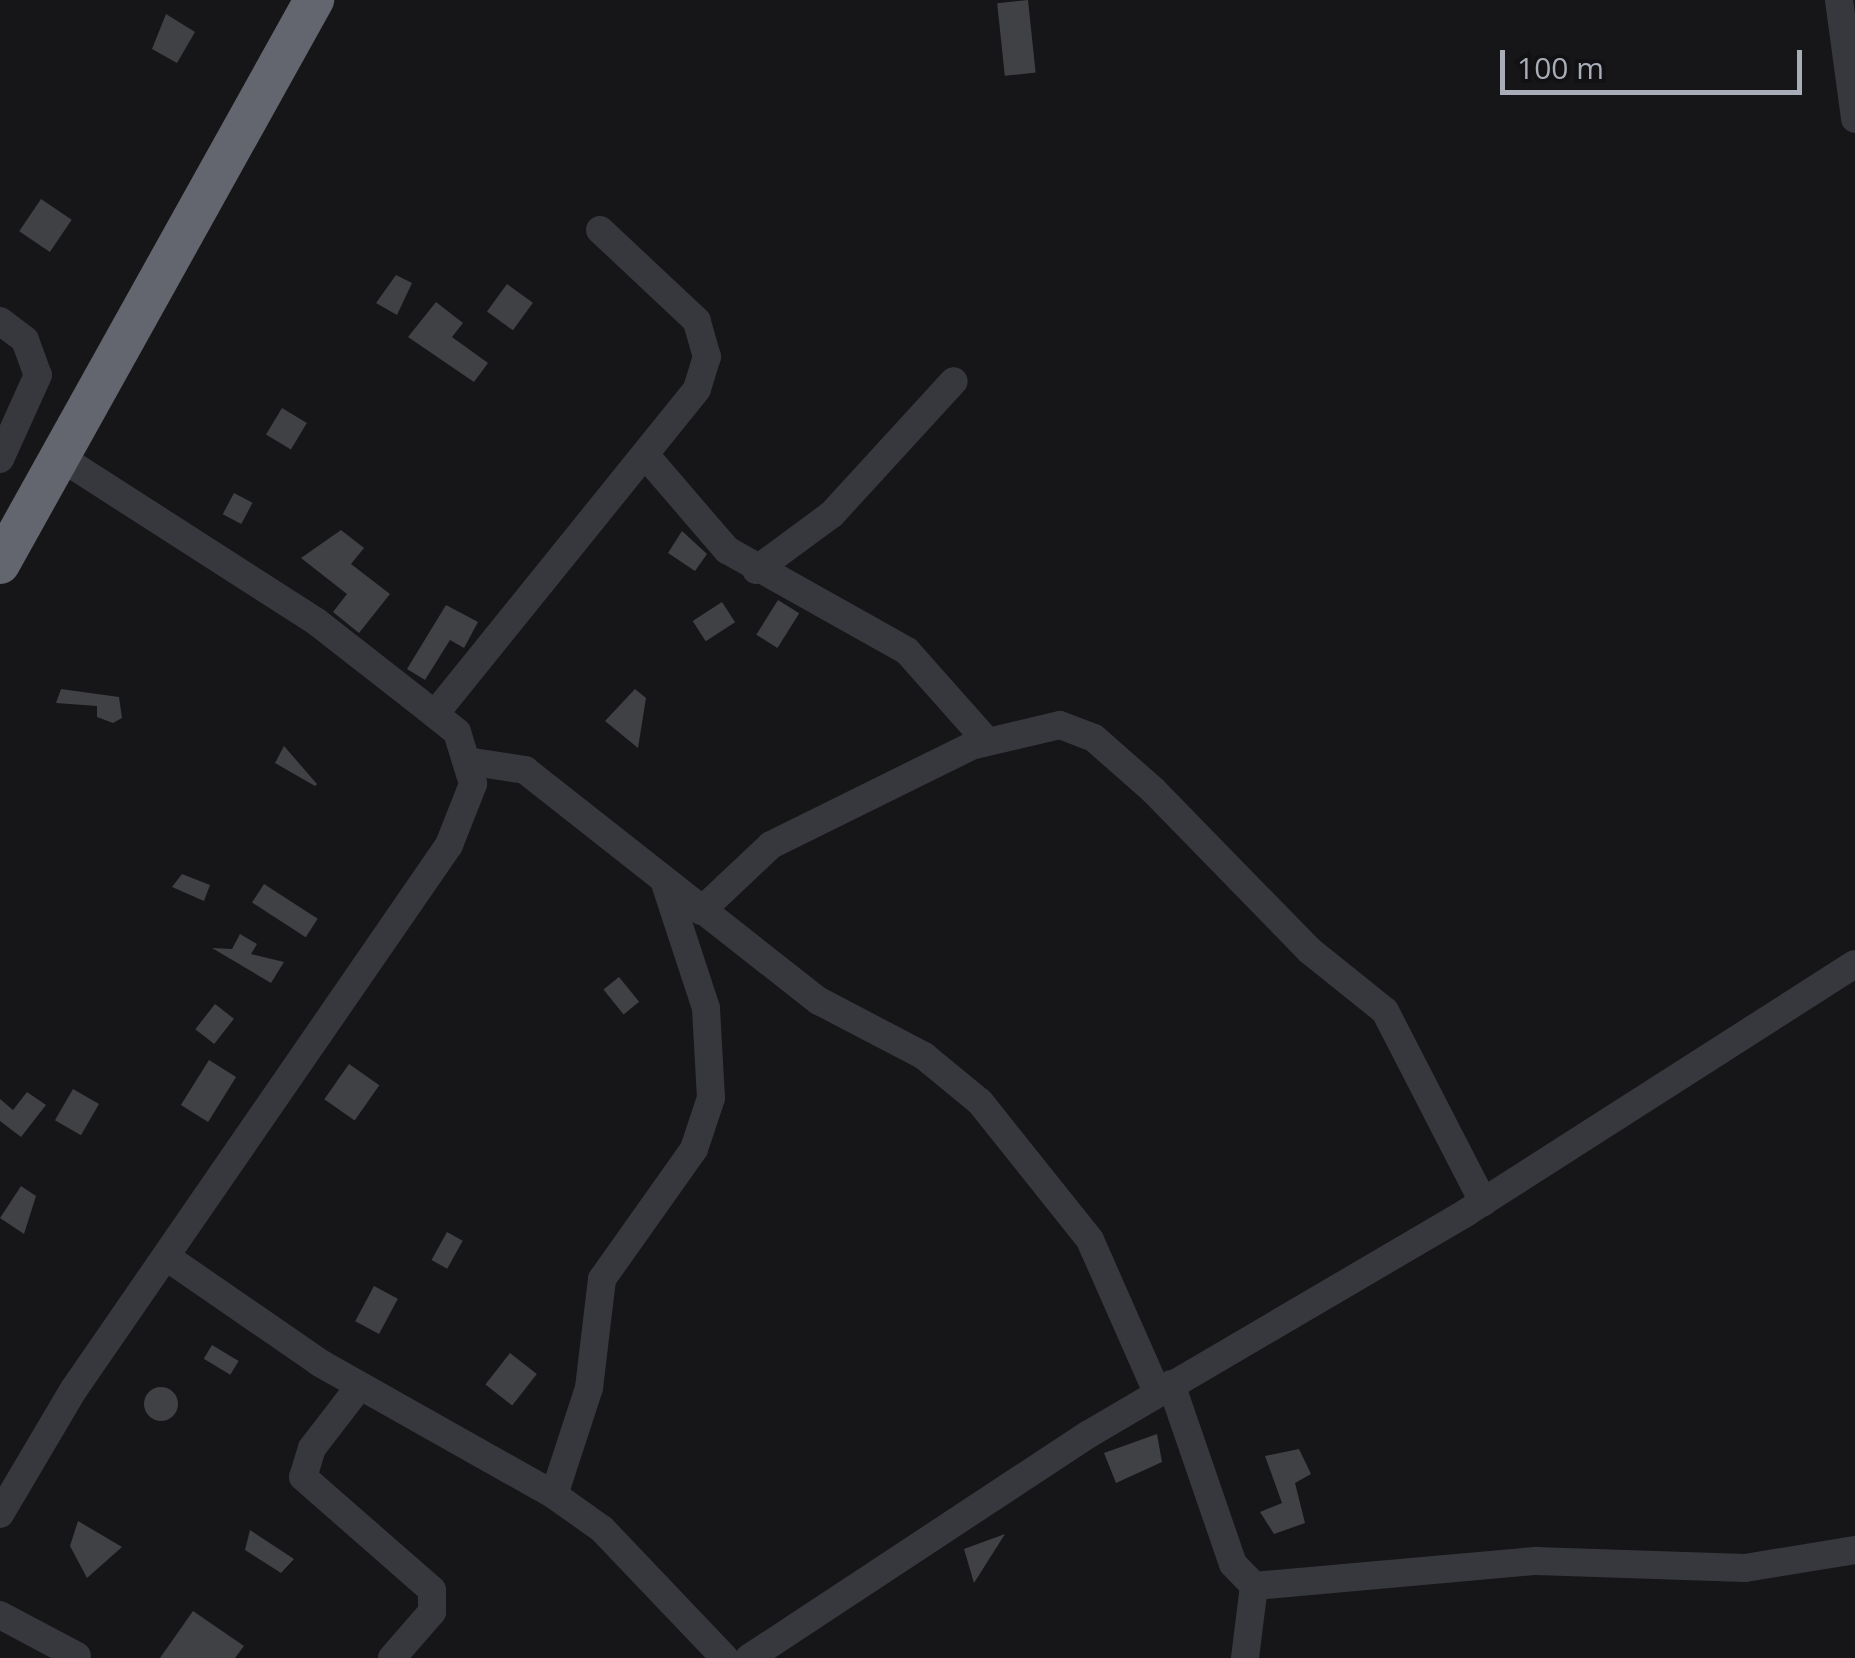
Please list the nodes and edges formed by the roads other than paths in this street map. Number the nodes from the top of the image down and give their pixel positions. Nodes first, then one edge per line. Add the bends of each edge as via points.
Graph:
1 (314, 0) edge
2 (1839, 0) edge
3 (1855, 119) edge
4 (600, 230) dead end
5 (0, 321) edge
6 (954, 381) dead end
7 (647, 457) junction
8 (62, 458) junction
9 (0, 460) edge
10 (0, 564) edge
11 (756, 570) junction
12 (435, 714) junction
13 (986, 741) junction
14 (473, 762) junction
15 (665, 884) junction
16 (701, 911) junction
17 (1855, 964) edge
18 (1483, 1202) junction
19 (168, 1258) junction
20 (359, 1386) junction
21 (1164, 1388) junction
22 (554, 1495) junction
23 (3, 1503) edge
24 (1855, 1550) edge
25 (1254, 1586) junction
26 (0, 1615) edge
27 (760, 1655) edge
28 (77, 1656) edge
29 (392, 1658) edge
30 (725, 1658) edge
31 (1245, 1658) edge

1 - 8 highway
2 - 3 street
4 - 7 street via 680,301 707,345 697,389
5 - 9 street via 26,340 38,375
6 - 11 street via 832,514
7 - 11 street
7 - 12 street via 611,488
8 - 10 highway
8 - 12 street via 316,622
11 - 13 street via 907,650
12 - 14 street
13 - 16 street via 771,844
13 - 18 street via 1060,724 1094,738 1153,790 1308,950 1385,1011
14 - 15 street via 525,770
14 - 19 street via 449,844
15 - 16 street
15 - 22 street via 706,1008 712,1098 694,1149 602,1279 589,1388
16 - 21 street via 819,1001 924,1056 980,1102 1090,1240
17 - 18 street
18 - 21 street
19 - 20 street
19 - 23 street
20 - 22 street
20 - 29 street via 312,1448 302,1477 432,1590 432,1612
21 - 25 street via 1234,1564
21 - 27 street
22 - 30 street via 602,1529
24 - 25 street via 1745,1568 1536,1561
25 - 31 street
26 - 28 street

